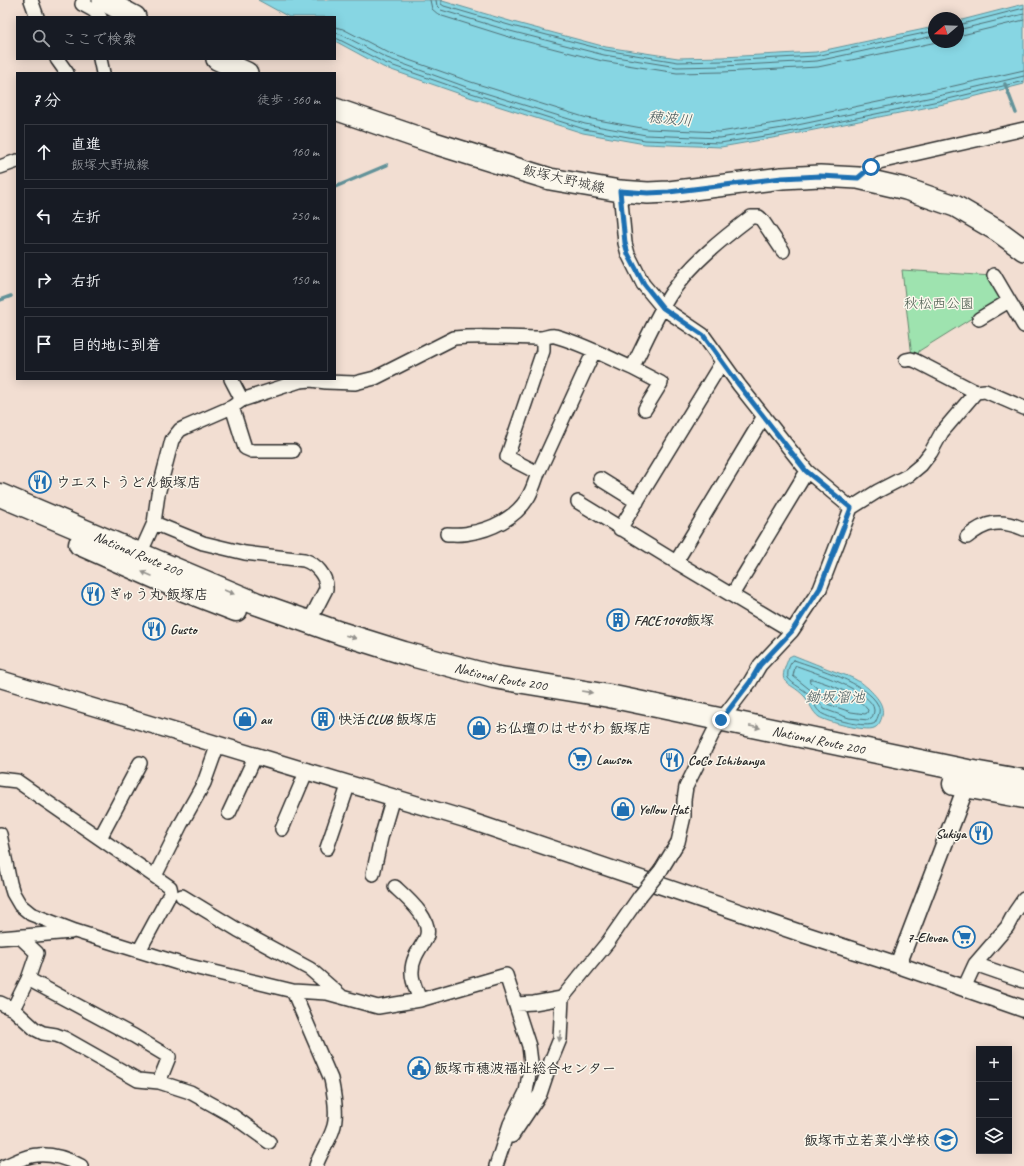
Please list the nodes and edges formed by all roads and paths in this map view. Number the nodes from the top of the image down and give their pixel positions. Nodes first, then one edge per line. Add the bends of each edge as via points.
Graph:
1 (31, 0) edge
2 (84, 0) edge
3 (103, 0) edge
4 (37, 16) edge
5 (99, 16) edge
6 (133, 16) edge
7 (58, 60) edge
8 (100, 60) edge
9 (219, 60) edge
10 (66, 72) edge
11 (103, 72) edge
12 (240, 72) edge
13 (336, 109) edge
14 (1024, 129) edge
15 (16, 161) edge
16 (0, 167) edge
17 (858, 178) junction
18 (620, 191) junction
19 (1024, 250) edge
20 (783, 251) dead end
21 (994, 275) dead end
22 (1009, 301) junction
23 (663, 308) junction
24 (980, 319) dead end
25 (1024, 326) edge
26 (543, 338) junction
27 (594, 351) junction
28 (906, 360) dead end
29 (722, 362) junction
30 (632, 368) junction
31 (231, 380) edge
32 (976, 392) junction
33 (237, 404) junction
34 (1024, 408) edge
35 (645, 410) dead end
36 (764, 416) junction
37 (293, 452) dead end
38 (806, 471) junction
39 (538, 473) junction
40 (600, 479) dead end
41 (0, 495) edge
42 (578, 502) dead end
43 (637, 502) junction
44 (851, 508) junction
45 (0, 511) edge
46 (154, 523) junction
47 (620, 529) junction
48 (1024, 529) edge
49 (447, 534) dead end
50 (968, 537) dead end
51 (140, 554) junction
52 (676, 562) junction
53 (732, 595) junction
54 (309, 622) junction
55 (792, 631) junction
56 (0, 679) edge
57 (717, 727) junction
58 (218, 744) junction
59 (256, 755) junction
60 (140, 763) dead end
61 (307, 770) junction
62 (0, 779) edge
63 (967, 779) junction
64 (1024, 781) edge
65 (349, 783) junction
66 (393, 797) junction
67 (1024, 797) edge
68 (229, 813) dead end
69 (282, 829) dead end
70 (0, 834) edge
71 (100, 838) junction
72 (327, 848) dead end
73 (373, 874) dead end
74 (155, 876) junction
75 (395, 887) dead end
76 (182, 896) dead end
77 (1024, 899) edge
78 (75, 931) junction
79 (20, 937) junction
80 (0, 938) edge
81 (139, 950) junction
82 (975, 964) junction
83 (898, 965) junction
84 (28, 979) junction
85 (1024, 981) edge
86 (964, 988) junction
87 (293, 991) junction
88 (342, 997) junction
89 (562, 998) junction
90 (420, 1000) junction
91 (0, 1003) edge
92 (516, 1004) junction
93 (13, 1009) junction
94 (1024, 1009) edge
95 (159, 1082) junction
96 (269, 1142) dead end
97 (497, 1162) edge
98 (5, 1166) edge
99 (81, 1166) edge
100 (316, 1166) edge

1 - 4 street
2 - 5 street via 82,4
3 - 6 main road
7 - 10 street
8 - 11 street
9 - 12 main road
13 - 18 main road, 飯塚大野城線 via 550,179
14 - 17 street via 879,162
15 - 16 street
17 - 18 main road, 飯塚大野城線 via 782,178 669,192
17 - 19 main road, 飯塚大野城線 via 906,189 955,206 998,231
18 - 23 street via 628,254 644,284
20 - 23 street via 762,220 759,217 751,217 721,240 689,271
21 - 22 street
22 - 24 street
22 - 25 street
23 - 29 street via 703,335
23 - 30 street
26 - 27 street via 553,335
26 - 33 street via 454,338 375,378 355,383 300,381
26 - 39 street via 542,351 507,457
27 - 30 street
27 - 39 street
28 - 32 street via 916,361
29 - 36 street
29 - 43 street
30 - 35 street via 661,383
31 - 33 street
32 - 34 street via 984,391
32 - 44 street via 942,432 921,465 909,475
33 - 37 street via 245,448 252,451
33 - 46 street via 186,427 175,435 158,494
36 - 38 street
36 - 52 street
38 - 44 street
38 - 53 street
39 - 49 street via 528,499 509,518 468,534
40 - 43 street
41 - 51 highway, National Route 200
42 - 47 street
43 - 47 street
44 - 55 street via 820,588
57 -> 45 highway, National Route 200 via 511,692 397,666 322,643 184,590
46 - 51 street
46 - 54 street via 203,543 245,553 310,562 323,575 327,584
47 - 52 street
48 - 50 street via 1015,525 988,523
51 -> 54 highway, National Route 200 via 255,603
52 - 53 street
53 - 55 street
54 -> 57 highway, National Route 200 via 404,653 494,677 609,696
55 - 57 street via 760,665
56 - 58 street
57 - 63 highway, National Route 200
57 - 89 street, bridge via 686,787 684,816 678,842 661,870 608,942
58 - 59 street
58 - 74 street via 204,783
59 - 61 street
59 - 68 street
60 - 71 street
61 - 65 street
61 - 69 street
62 - 71 street via 17,781
63 - 64 highway, National Route 200
63 - 67 highway, National Route 200
63 - 83 street
65 - 66 street
65 - 72 street
66 - 73 street
66 - 83 street
70 - 78 street via 10,883 20,905 31,914
71 - 74 street
74 - 81 street via 170,887 172,892
75 - 90 street via 418,909 427,929 426,938 414,960 412,971
76 - 88 street via 310,969
77 - 82 street via 1007,926
78 - 79 street
78 - 81 street
79 - 80 street
79 - 84 street via 37,953
81 - 87 street via 181,964
82 - 85 street
82 - 86 street
83 - 86 street
84 - 93 street
84 - 95 street via 169,1057
86 - 94 street
87 - 88 street via 327,993
87 - 100 street via 331,1079 334,1093 334,1128
88 - 90 street via 378,1007
89 - 92 street
89 -> 97 street via 560,1039 540,1094
90 - 92 street via 506,975
91 - 93 street
92 - 97 street via 529,1046 530,1074 526,1092 510,1124
93 - 95 street via 35,1029 64,1038 138,1080
95 - 96 street via 190,1092 233,1116
98 - 99 street via 38,1155 66,1158

